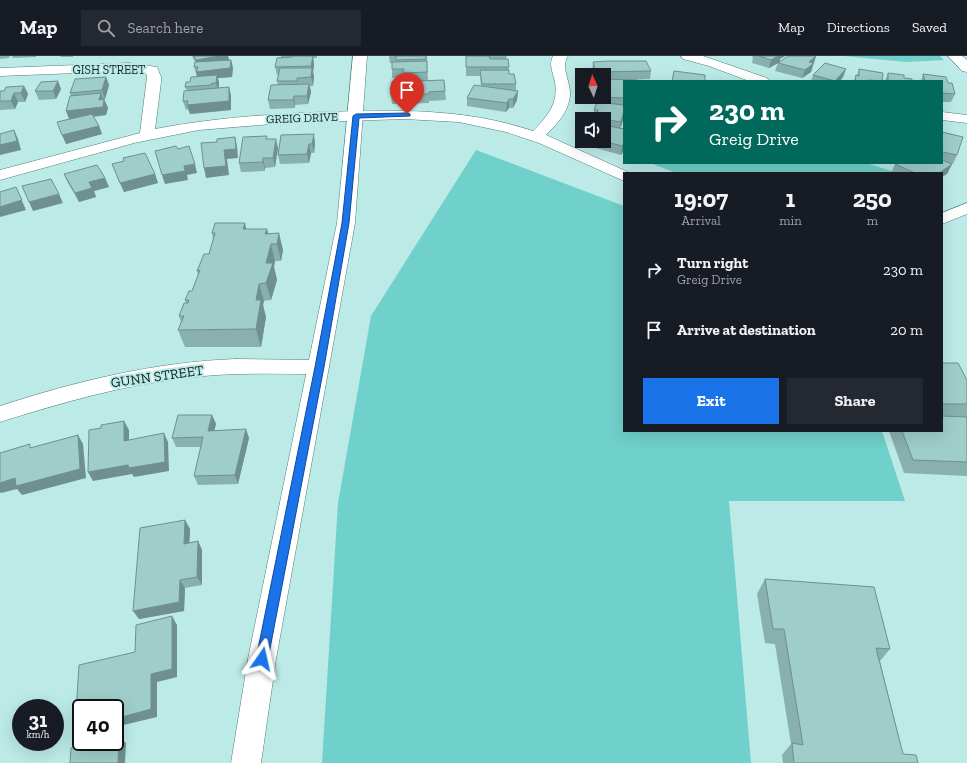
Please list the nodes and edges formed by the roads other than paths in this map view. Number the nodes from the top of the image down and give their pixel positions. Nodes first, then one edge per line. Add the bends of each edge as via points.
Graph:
1 (360, 56) edge
2 (561, 56) edge
3 (688, 56) edge
4 (955, 56) edge
5 (967, 68) edge
6 (0, 72) edge
7 (759, 80) edge
8 (356, 116) junction
9 (943, 116) edge
10 (967, 119) edge
11 (147, 135) junction
12 (535, 137) junction
13 (0, 175) edge
14 (623, 176) edge
15 (967, 208) edge
16 (943, 219) edge
17 (319, 367) junction
18 (0, 414) edge
19 (246, 763) edge

1 - 8 street
2 - 12 street via 558,57 557,64 564,94 560,107 555,118
3 - 7 street
4 - 5 street
6 - 11 street, GISH STREET via 129,68 152,70 154,82
8 - 11 street, GREIG DRIVE via 240,121
8 - 12 street, GREIG DRIVE via 407,114 455,117 496,124
8 - 17 street via 346,223
9 - 10 street
11 - 13 street, GREIG DRIVE
12 - 14 street, GREIG DRIVE
15 - 16 street
17 - 18 street, GUNN STREET via 225,367 141,376 94,385
17 - 19 street via 262,659

